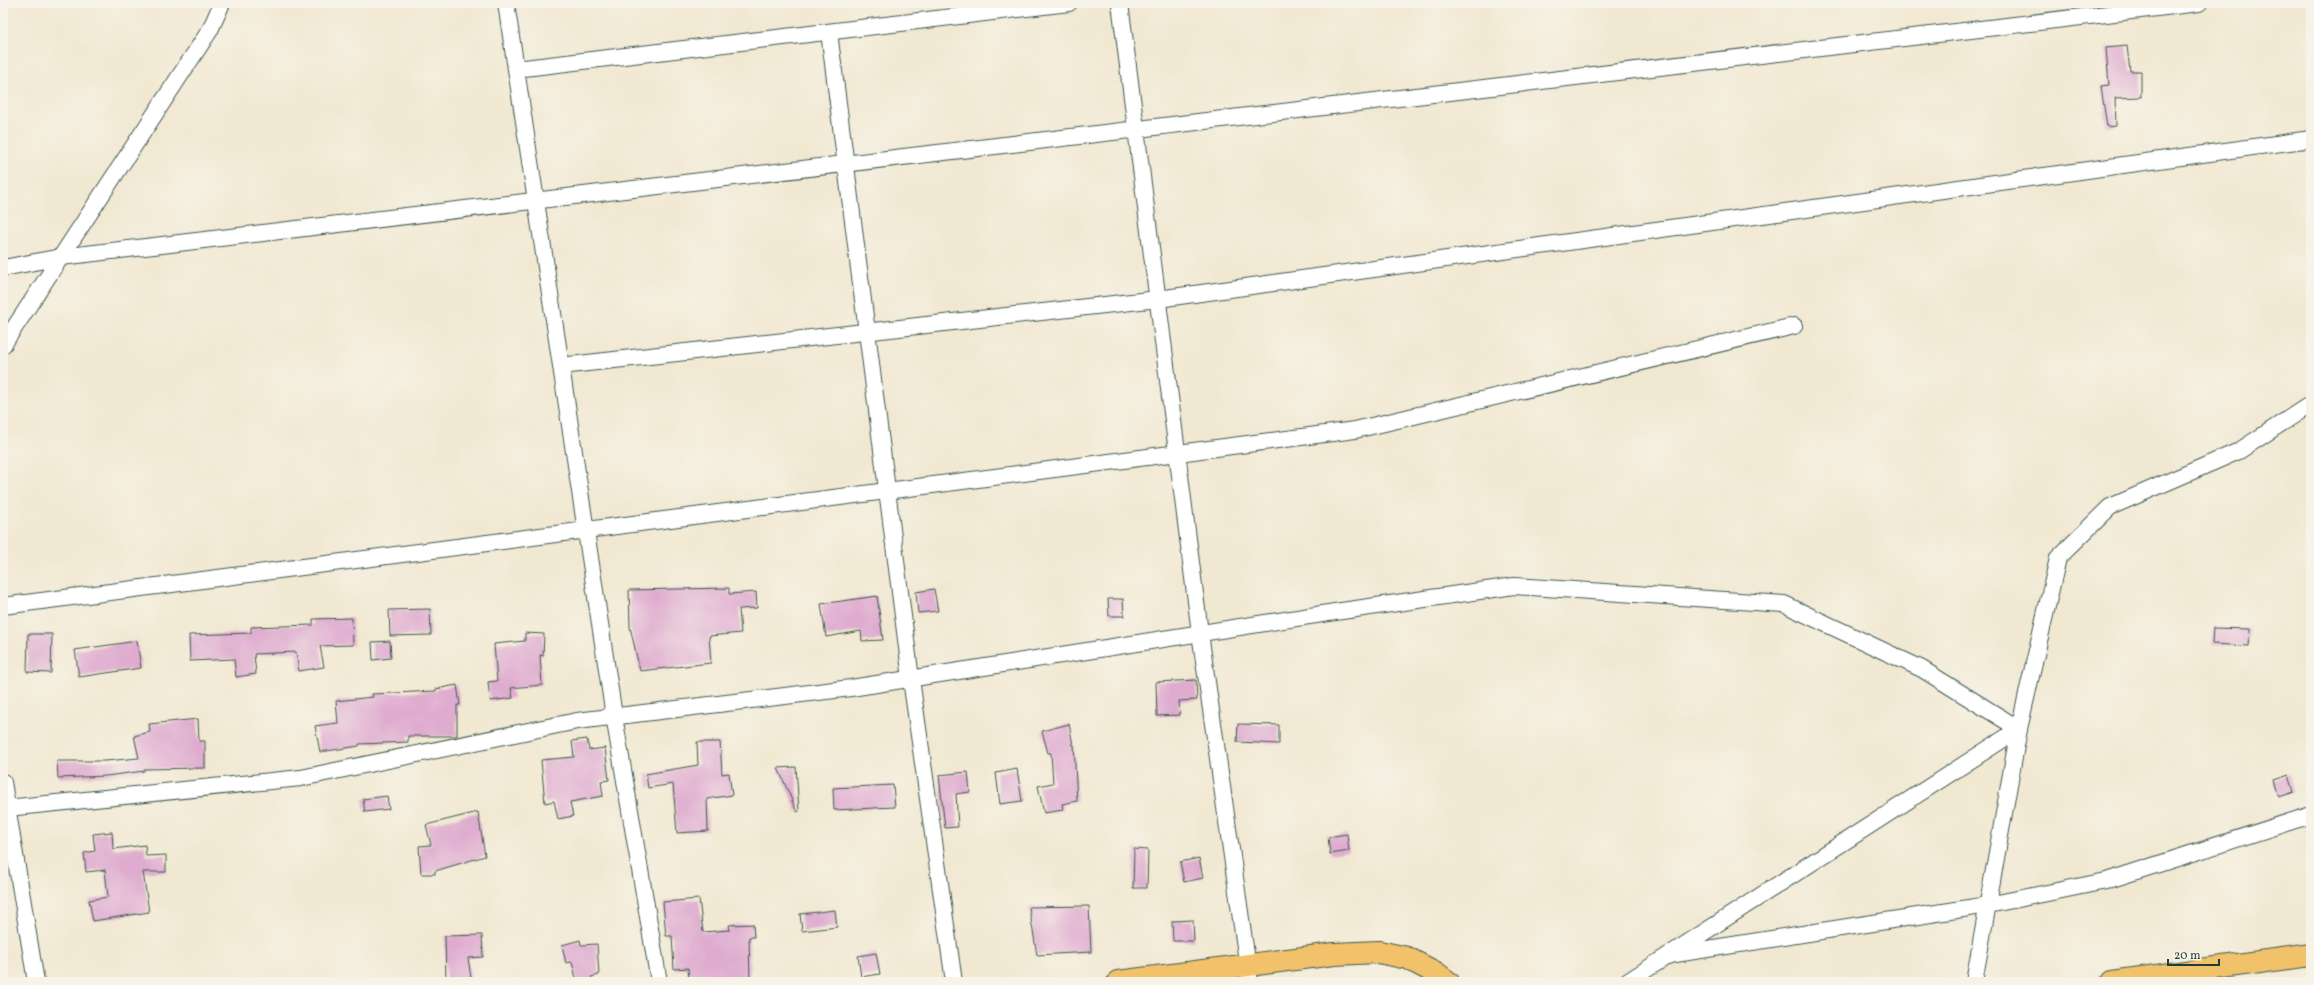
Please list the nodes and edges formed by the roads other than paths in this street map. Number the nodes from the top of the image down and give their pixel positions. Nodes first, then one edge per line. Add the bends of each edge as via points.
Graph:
1 (222, 3) edge
2 (506, 3) edge
3 (1069, 3) edge
4 (1120, 3) edge
5 (2199, 3) edge
6 (829, 32) junction
7 (516, 69) junction
8 (1136, 130) junction
9 (2311, 139) edge
10 (846, 164) junction
11 (536, 201) junction
12 (61, 257) junction
13 (3, 268) edge
14 (1158, 299) junction
15 (1794, 326) dead end
16 (867, 332) junction
17 (3, 345) edge
18 (561, 366) junction
19 (2311, 404) edge
20 (1177, 454) junction
21 (888, 491) junction
22 (586, 530) junction
23 (3, 606) edge
24 (1200, 633) junction
25 (911, 679) junction
26 (614, 716) junction
27 (2019, 728) junction
28 (3, 782) edge
29 (7, 808) junction
30 (2311, 815) edge
31 (1988, 905) junction
32 (1669, 955) junction
33 (2311, 955) edge
34 (1249, 974) edge
35 (36, 982) edge
36 (659, 982) edge
37 (954, 982) edge
38 (1118, 982) edge
39 (1448, 982) edge
40 (1627, 982) edge
41 (1974, 982) edge
42 (2112, 982) edge

1 - 12 street via 210,30
2 - 7 street
3 - 6 street
4 - 8 street
5 - 8 street
6 - 7 street
6 - 10 street
7 - 11 street
8 - 10 street
8 - 14 street
9 - 14 street
10 - 11 street
10 - 16 street
11 - 12 street
11 - 18 street
12 - 13 street
12 - 17 street
14 - 16 street
14 - 20 street
15 - 20 street via 1355,430
16 - 18 street
16 - 21 street
18 - 22 street
19 - 27 street via 2239,451 2110,506 2058,558
20 - 21 street
20 - 24 street
21 - 22 street
21 - 25 street
22 - 23 street
22 - 26 street
24 - 25 street
24 - 27 street via 1514,586 1784,604 1922,669
24 - 34 street
25 - 26 street
25 - 37 street
26 - 29 street via 577,721 301,778
26 - 36 street
27 - 31 street
27 - 32 street
28 - 29 street
29 - 35 street
30 - 31 street via 2106,881
31 - 32 street
31 - 41 street
32 - 40 street
33 - 42 main road
34 - 38 main road
34 - 39 main road via 1334,954 1380,952 1407,958

